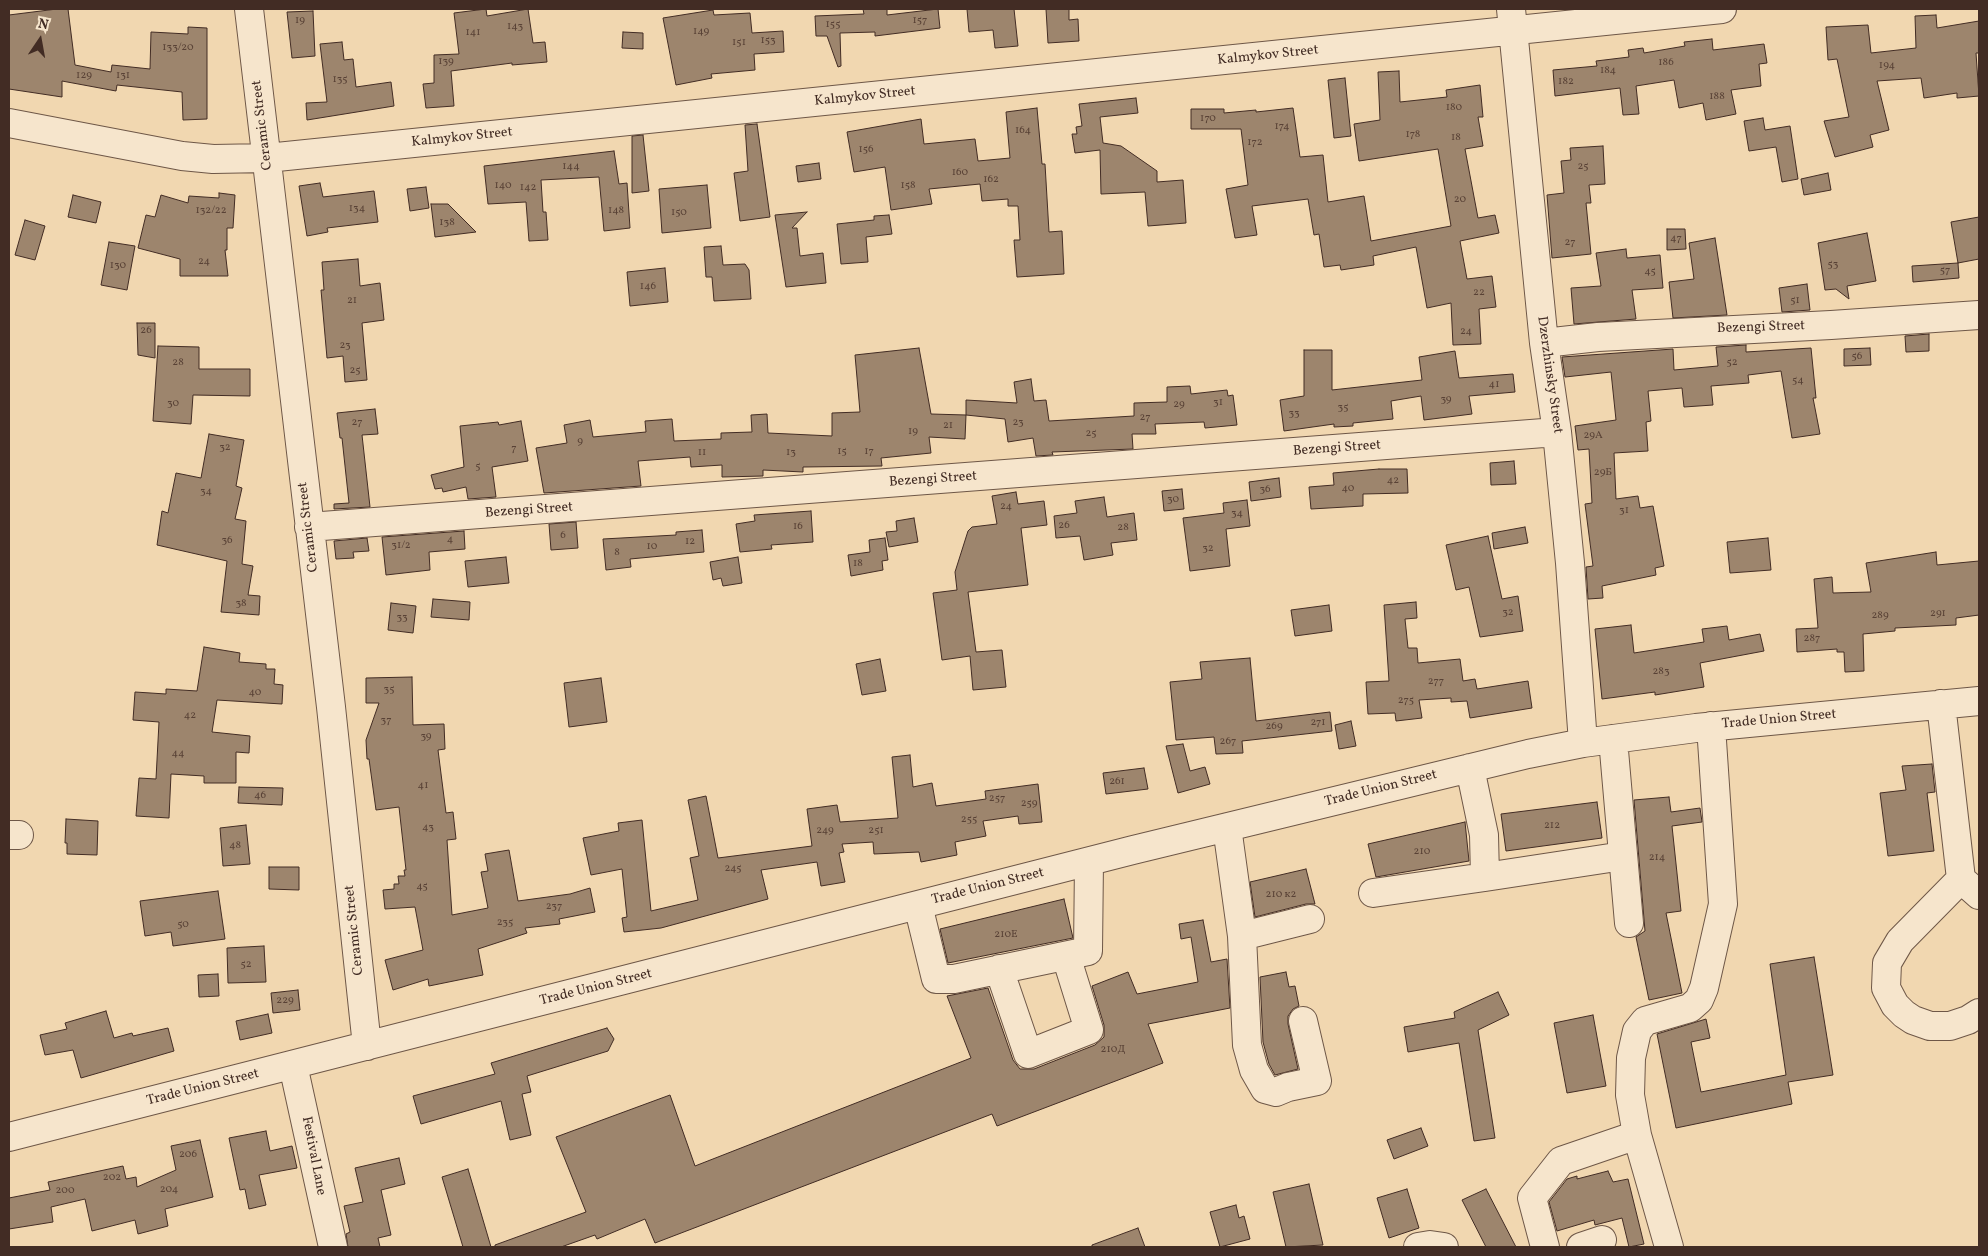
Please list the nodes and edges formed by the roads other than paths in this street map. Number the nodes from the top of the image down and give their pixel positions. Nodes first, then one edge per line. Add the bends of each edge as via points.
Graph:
1 (249, 9) edge
2 (1722, 9) edge
3 (1512, 20) edge
4 (9, 123) edge
5 (267, 158) junction
6 (1979, 315) edge
7 (1544, 343) junction
8 (1557, 432) junction
9 (309, 527) junction
10 (1979, 701) edge
11 (1941, 704) junction
12 (1711, 726) junction
13 (1612, 739) junction
14 (1583, 742) junction
15 (1470, 768) junction
16 (1227, 827) junction
17 (1623, 856) junction
18 (1089, 862) junction
19 (1486, 877) junction
20 (1970, 887) edge
21 (1372, 893) dead end
22 (918, 906) junction
23 (1310, 920) dead end
24 (1629, 924) dead end
25 (1242, 936) junction
26 (1066, 956) junction
27 (999, 969) junction
28 (1979, 1012) edge
29 (1303, 1021) dead end
30 (367, 1046) junction
31 (293, 1065) junction
32 (1637, 1135) junction
33 (9, 1137) edge
34 (333, 1247) edge
35 (1418, 1247) edge
36 (1444, 1247) edge
37 (1545, 1247) edge
38 (1669, 1247) edge

1 - 5 street, Ceramic Street
2 - 3 street, Kalmykov Street
3 - 5 street, Kalmykov Street
3 - 7 street, Dzerzhinsky Street
4 - 5 street, Kalmykov Street via 182,156
5 - 9 street, Ceramic Street
6 - 7 street, Bezengi Street via 1598,337
7 - 8 street, Dzerzhinsky Street
8 - 9 street, Bezengi Street
8 - 14 street, Dzerzhinsky Street
9 - 30 street, Ceramic Street
10 - 11 street, Trade Union Street
11 - 12 street, Trade Union Street
11 - 20 street
12 - 13 street, Trade Union Street
12 - 32 street via 1723,904 1699,1000 1690,1008 1645,1021 1637,1031 1630,1074
13 - 14 street, Trade Union Street
13 - 17 street
14 - 15 street, Trade Union Street
15 - 16 street, Trade Union Street
15 - 19 street via 1484,834
16 - 18 street, Trade Union Street
16 - 25 street
17 - 19 street
17 - 24 street
18 - 22 street, Trade Union Street
18 - 26 street via 1088,951
19 - 21 street
20 - 28 street via 1900,941 1886,963 1886,988 1904,1014 1930,1026 1950,1026
22 - 27 street via 936,979 954,979
22 - 30 street, Trade Union Street
23 - 25 street
25 - 29 street via 1247,1045 1254,1070 1265,1089 1276,1092 1317,1081
26 - 27 street
26 - 27 street via 1089,1030 1028,1054
30 - 31 street, Trade Union Street
31 - 33 street, Trade Union Street
31 - 34 street, Festival Lane
32 - 37 street via 1562,1161 1532,1198
32 - 38 street
35 - 36 street

